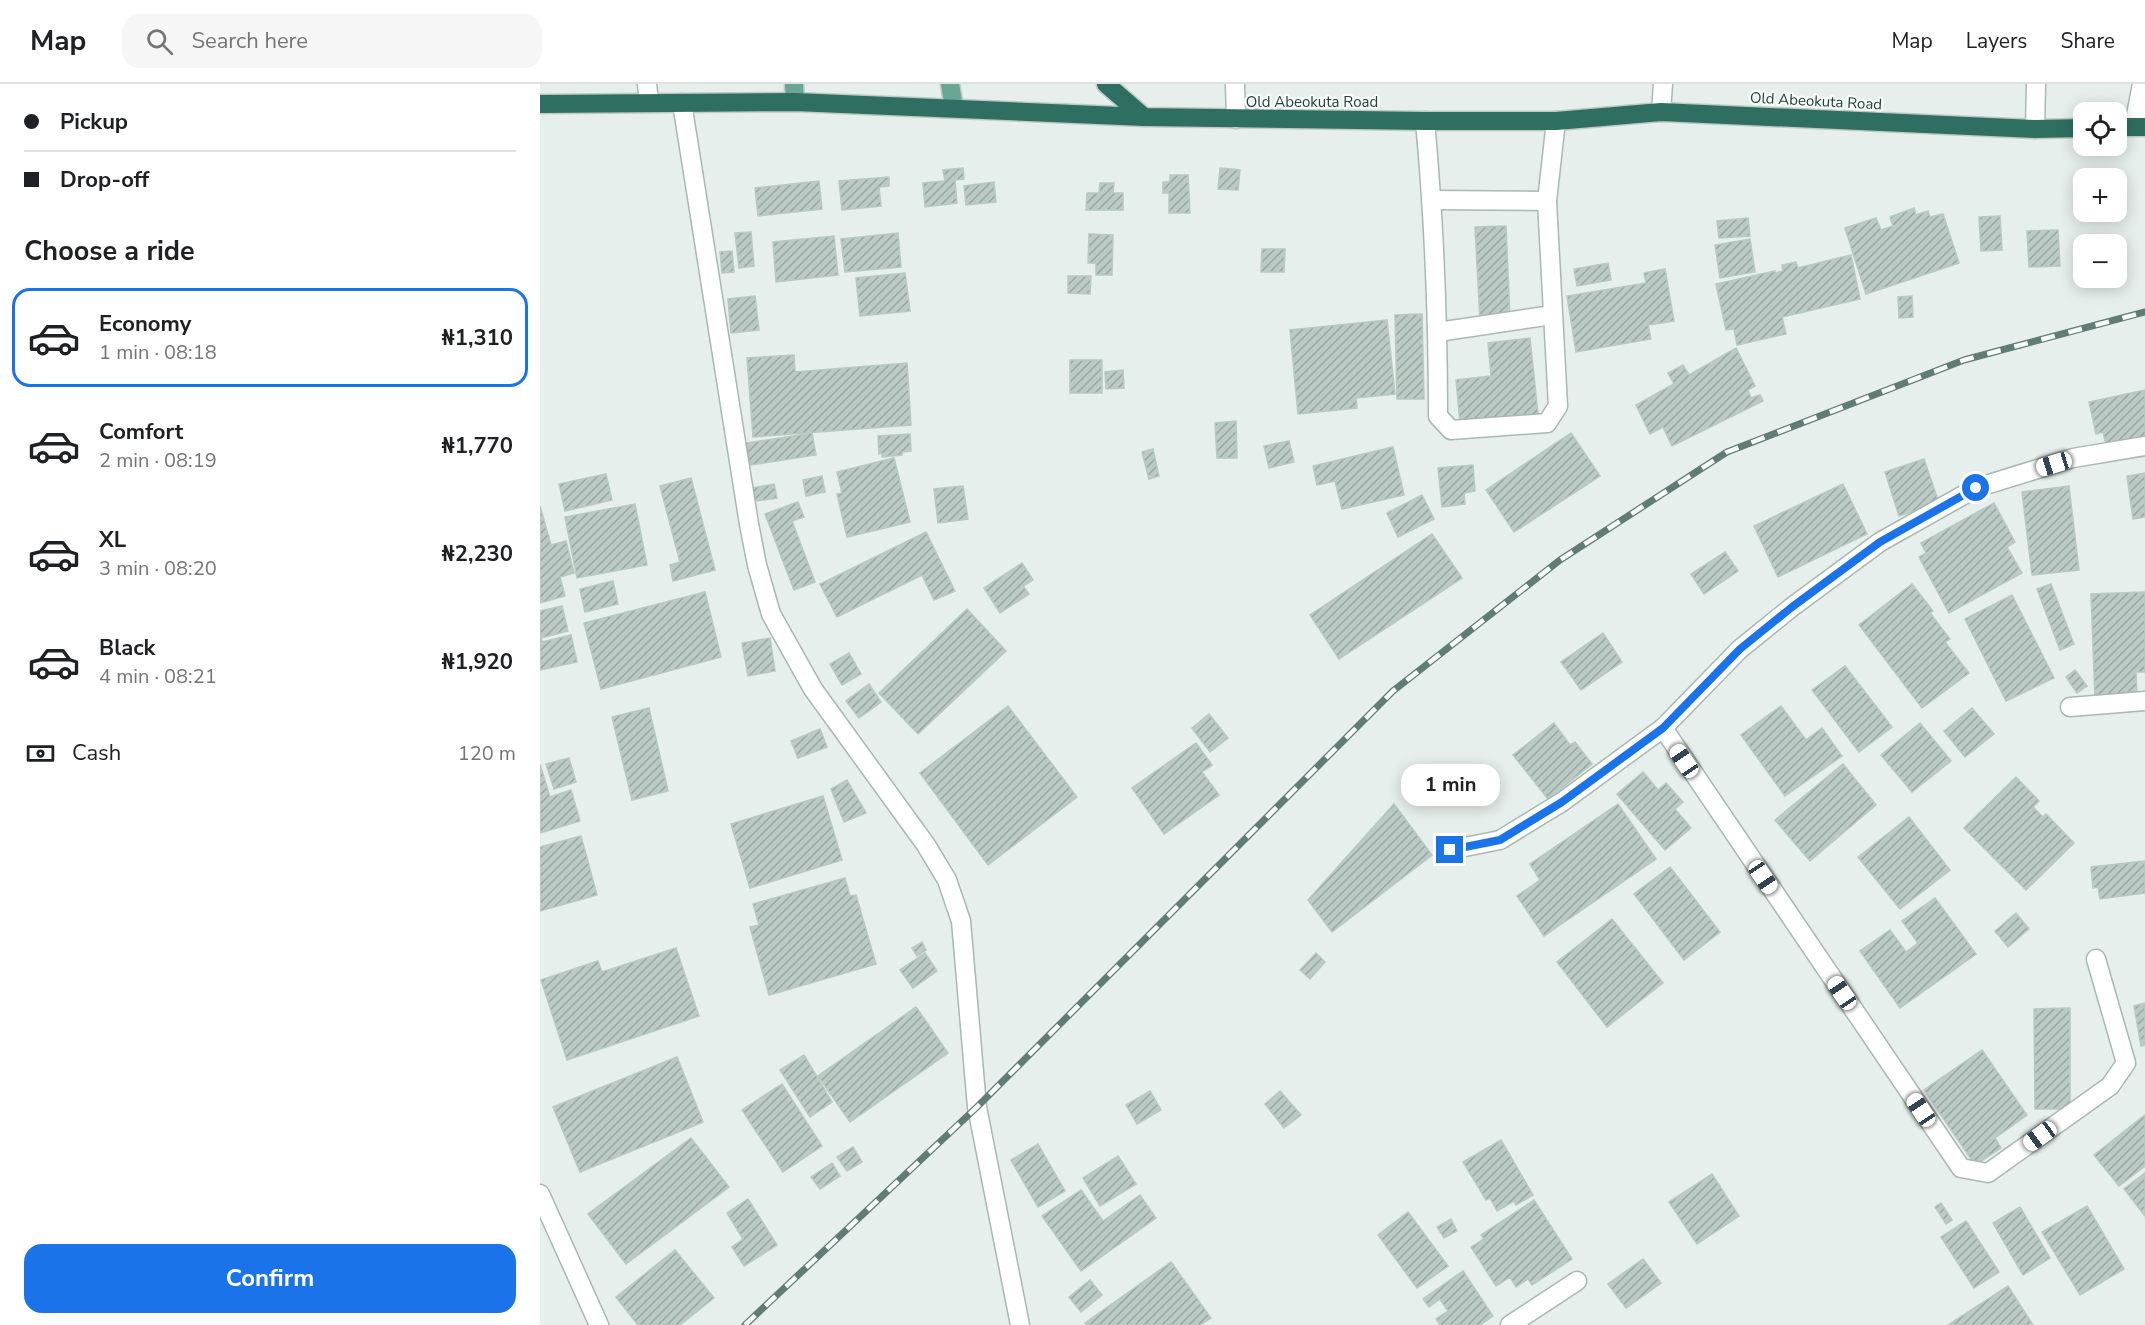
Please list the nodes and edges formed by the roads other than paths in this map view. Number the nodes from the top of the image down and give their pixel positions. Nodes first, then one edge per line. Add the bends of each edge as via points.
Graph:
1 (950, 84) edge
2 (1106, 84) edge
3 (1235, 84) edge
4 (1663, 84) edge
5 (2036, 84) edge
6 (2142, 84) edge
7 (648, 93) edge
8 (794, 93) edge
9 (682, 103) junction
10 (540, 104) edge
11 (954, 108) junction
12 (1661, 112) junction
13 (1144, 117) junction
14 (1236, 119) junction
15 (1425, 121) junction
16 (1556, 121) junction
17 (2132, 127) edge
18 (2073, 128) edge
19 (2035, 129) junction
20 (1432, 200) junction
21 (1546, 201) junction
22 (1552, 315) junction
23 (1438, 332) junction
24 (2145, 446) edge
25 (2145, 700) edge
26 (2070, 706) dead end
27 (1663, 728) junction
28 (1450, 850) dead end
29 (2096, 959) dead end
30 (540, 1194) edge
31 (1577, 1281) dead end
32 (600, 1325) edge
33 (1020, 1325) edge
34 (1510, 1325) edge

1 - 11 main road
2 - 13 highway
3 - 14 street
4 - 12 street
5 - 19 street
6 - 17 street
7 - 9 highway, Old Abeokuta Road
7 - 10 highway, Old Abeokuta Road
8 - 9 highway, Old Abeokuta Road
8 - 11 highway, Old Abeokuta Road
9 - 33 street via 757,565 771,614 813,689 947,880 961,921 977,1107
11 - 13 highway, Old Abeokuta Road
12 - 16 highway, Old Abeokuta Road
12 - 19 highway, Old Abeokuta Road
13 - 14 highway, Old Abeokuta Road
14 - 15 highway, Old Abeokuta Road
15 - 16 highway, Old Abeokuta Road
15 - 20 street
16 - 21 street
18 - 19 highway, Old Abeokuta Road
20 - 21 street
20 - 23 street
21 - 22 street
22 - 23 street
22 - 23 street via 1558,406 1547,423 1451,430 1438,416
24 - 27 street via 2073,458 1976,488 1880,542 1740,649
25 - 26 street
27 - 28 street via 1562,802 1500,840
27 - 29 street via 1961,1168 1988,1173 2110,1086 2126,1063
30 - 32 street
31 - 34 street

